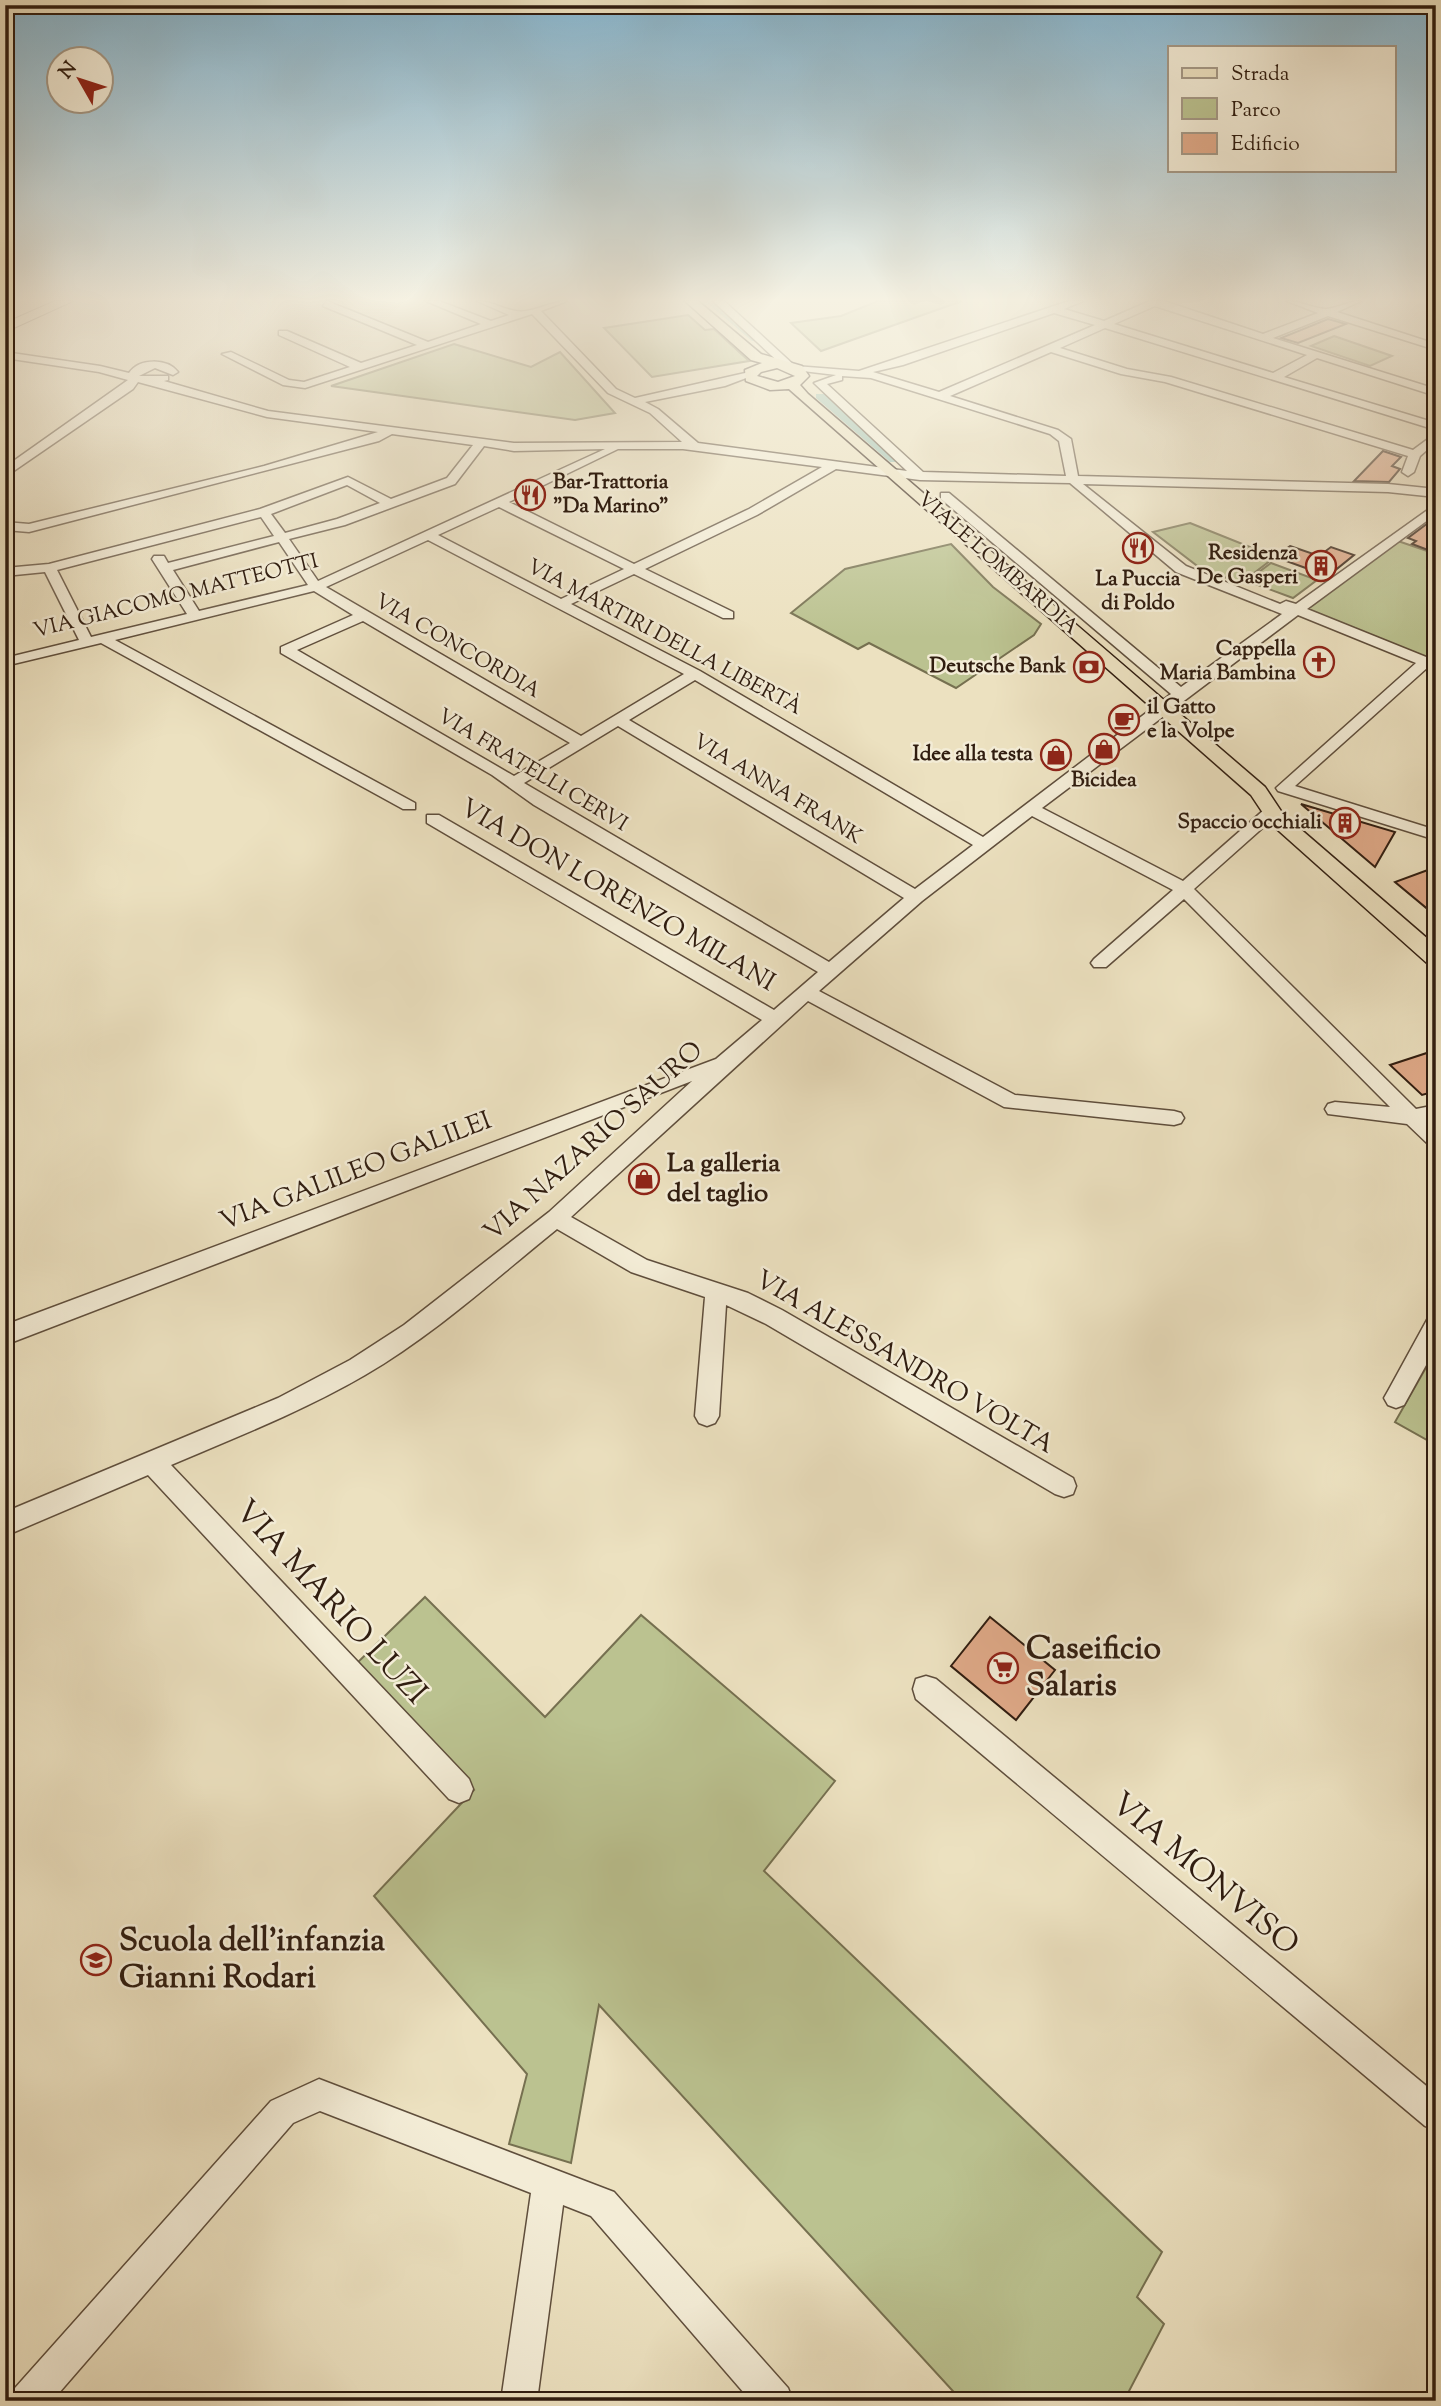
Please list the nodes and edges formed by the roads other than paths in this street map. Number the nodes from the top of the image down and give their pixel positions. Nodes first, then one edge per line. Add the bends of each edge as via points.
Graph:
1 (91, 413) edge
2 (265, 413) edge
3 (656, 413) edge
4 (822, 413) edge
5 (852, 413) edge
6 (992, 413) edge
7 (1280, 413) edge
8 (1391, 413) edge
9 (1436, 427) edge
10 (389, 431) junction
11 (676, 433) junction
12 (1436, 436) edge
13 (480, 444) junction
14 (660, 445) junction
15 (693, 445) junction
16 (622, 446) junction
17 (1415, 454) junction
18 (834, 465) junction
19 (892, 472) junction
20 (5, 473) edge
21 (920, 476) junction
22 (1072, 478) junction
23 (1432, 482) edge
24 (945, 496) dead end
25 (502, 503) junction
26 (390, 504) junction
27 (1436, 508) edge
28 (264, 512) junction
29 (5, 526) edge
30 (430, 536) junction
31 (284, 539) junction
32 (149, 542) junction
33 (48, 568) junction
34 (165, 568) junction
35 (635, 568) junction
36 (5, 572) edge
37 (316, 587) junction
38 (558, 605) junction
39 (1294, 611) junction
40 (728, 615) dead end
41 (195, 616) junction
42 (362, 616) junction
43 (95, 640) junction
44 (5, 662) edge
45 (1430, 664) edge
46 (695, 674) junction
47 (1181, 695) junction
48 (1163, 708) junction
49 (617, 719) junction
50 (578, 741) junction
51 (513, 783) junction
52 (409, 806) dead end
53 (1031, 810) junction
54 (1270, 812) junction
55 (433, 819) dead end
56 (1436, 835) edge
57 (984, 845) junction
58 (1183, 888) junction
59 (916, 897) junction
60 (1436, 959) edge
61 (1100, 963) dead end
62 (828, 970) junction
63 (805, 991) junction
64 (775, 1019) junction
65 (726, 1061) junction
66 (1335, 1109) dead end
67 (1436, 1112) edge
68 (1412, 1117) junction
69 (1174, 1118) dead end
70 (1436, 1140) edge
71 (556, 1218) junction
72 (716, 1292) junction
73 (1436, 1325) edge
74 (5, 1335) edge
75 (1396, 1398) dead end
76 (708, 1416) dead end
77 (152, 1462) junction
78 (1064, 1486) dead end
79 (5, 1524) edge
80 (926, 1689) dead end
81 (459, 1789) dead end
82 (1436, 2115) edge
83 (549, 2183) junction
84 (29, 2401) edge
85 (519, 2401) edge
86 (775, 2401) edge

1 - 20 street
2 - 10 street
3 - 11 street
4 - 19 main road, VIALE LOMBARDIA
5 - 21 street, VIALE LOMBARDIA
6 - 22 street via 1065,439
7 - 17 street
8 - 9 street
10 - 13 street
10 - 29 street via 305,460 29,528
11 - 14 street
11 - 15 street
12 - 17 street
13 - 16 street
13 - 26 street via 451,481
14 - 15 street
14 - 16 street
15 - 18 street
16 - 25 street, VIA GIACOMO MATTEOTTI
17 - 23 street via 1409,470
18 - 19 street
18 - 35 street via 763,507
19 - 21 street
19 - 48 main road, VIALE LOMBARDIA
21 - 22 street
22 - 23 street via 1392,487
22 - 39 street via 1186,572
24 - 47 street, VIALE LOMBARDIA
25 - 30 street, VIA GIACOMO MATTEOTTI
25 - 35 street
26 - 28 street via 348,481
26 - 31 street
27 - 39 street, VIA NAZARIO SAURO
28 - 31 street
28 - 32 street
30 - 37 street, VIA GIACOMO MATTEOTTI
30 - 38 street, VIA MARTIRI DELLA LIBERTÀ
31 - 34 street
31 - 37 street
32 - 33 street
32 - 34 street
33 - 36 street
33 - 43 street
34 - 41 street
35 - 38 street
35 - 40 street
37 - 41 street, VIA GIACOMO MATTEOTTI
37 - 42 street, VIA CONCORDIA
38 - 46 street, VIA MARTIRI DELLA LIBERTÀ
39 - 45 street
39 - 47 street, VIA NAZARIO SAURO
41 - 43 street, VIA GIACOMO MATTEOTTI
42 - 50 street, VIA CONCORDIA
42 - 51 street, VIA FRATELLI CERVI via 286,650
43 - 44 street, VIA GIACOMO MATTEOTTI
43 - 52 street
45 - 56 street via 1284,788
46 - 49 street
46 - 57 street, VIA MARTIRI DELLA LIBERTÀ
47 - 48 street, VIA NAZARIO SAURO
48 - 53 street, VIA NAZARIO SAURO
48 - 54 main road, VIALE LOMBARDIA via 1261,794
49 - 50 street
49 - 59 street, VIA ANNA FRANK
50 - 51 street
51 - 62 street, VIA FRATELLI CERVI
53 - 57 street, VIA NAZARIO SAURO
53 - 58 street
54 - 58 street
54 - 60 main road, VIALE LOMBARDIA
55 - 64 street, VIA DON LORENZO MILANI
57 - 59 street, VIA NAZARIO SAURO
58 - 61 street
58 - 68 street
59 - 62 street, VIA NAZARIO SAURO
62 - 63 street, VIA NAZARIO SAURO
63 - 64 street, VIA NAZARIO SAURO
63 - 69 street via 1011,1102
64 - 65 street, VIA NAZARIO SAURO
65 - 71 street, VIA NAZARIO SAURO
65 - 74 street, VIA GALILEO GALILEI
66 - 68 street
67 - 68 street
68 - 70 street
71 - 72 street, VIA ALESSANDRO VOLTA via 639,1266
71 - 77 street, VIA NAZARIO SAURO via 450,1305 365,1363 260,1418
72 - 76 street, VIA ALESSANDRO VOLTA
72 - 78 street, VIA ALESSANDRO VOLTA via 774,1317
73 - 75 street
77 - 79 street, VIA NAZARIO SAURO
77 - 81 street, VIA MARIO LUZI
80 - 82 street, VIA MONVISO
83 - 84 street via 319,2095 282,2112
83 - 85 street
83 - 86 street via 602,2204

